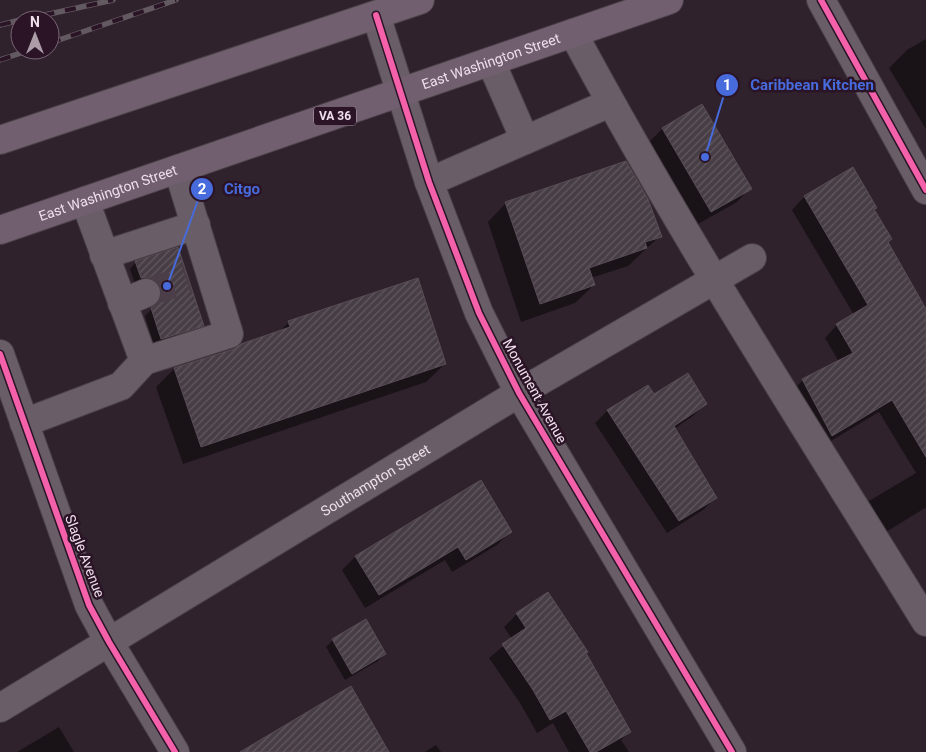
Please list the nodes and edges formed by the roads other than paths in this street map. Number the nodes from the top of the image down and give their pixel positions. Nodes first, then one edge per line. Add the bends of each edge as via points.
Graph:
1 (420, 0) edge
2 (669, 0) edge
3 (821, 0) edge
4 (376, 15) junction
5 (573, 33) junction
6 (491, 62) junction
7 (400, 93) junction
8 (610, 103) junction
9 (0, 140) edge
10 (525, 140) junction
11 (178, 169) junction
12 (429, 182) junction
13 (926, 190) edge
14 (85, 201) junction
15 (196, 225) junction
16 (0, 230) edge
17 (104, 255) junction
18 (752, 258) dead end
19 (715, 279) junction
20 (0, 354) edge
21 (144, 361) junction
22 (520, 393) junction
23 (24, 423) junction
24 (926, 622) edge
25 (109, 642) junction
26 (0, 708) edge
27 (175, 752) edge
28 (732, 752) edge

1 - 4 highway
2 - 5 highway, East Washington Street / VA 36
3 - 13 street
4 - 7 street, Monument Avenue
4 - 9 highway
5 - 6 highway, East Washington Street / VA 36
5 - 8 street
6 - 7 highway, East Washington Street / VA 36
6 - 10 street
7 - 11 highway, East Washington Street / VA 36
7 - 12 street, Monument Avenue
8 - 10 street
8 - 19 street
10 - 12 street
11 - 14 highway, East Washington Street / VA 36
11 - 15 street
12 - 22 street, Monument Avenue via 479,313
14 - 16 highway, East Washington Street / VA 36
14 - 17 street
15 - 17 street
15 - 21 street via 199,275 230,334
17 - 21 street via 134,298
18 - 19 street, Southampton Street
19 - 22 street, Southampton Street
19 - 24 street
20 - 23 street, Slagle Avenue
21 - 23 street via 121,386
22 - 25 street, Southampton Street
22 - 28 street, Monument Avenue
23 - 25 street, Slagle Avenue via 73,563
25 - 26 street, Southampton Street
25 - 27 street, Slagle Avenue

